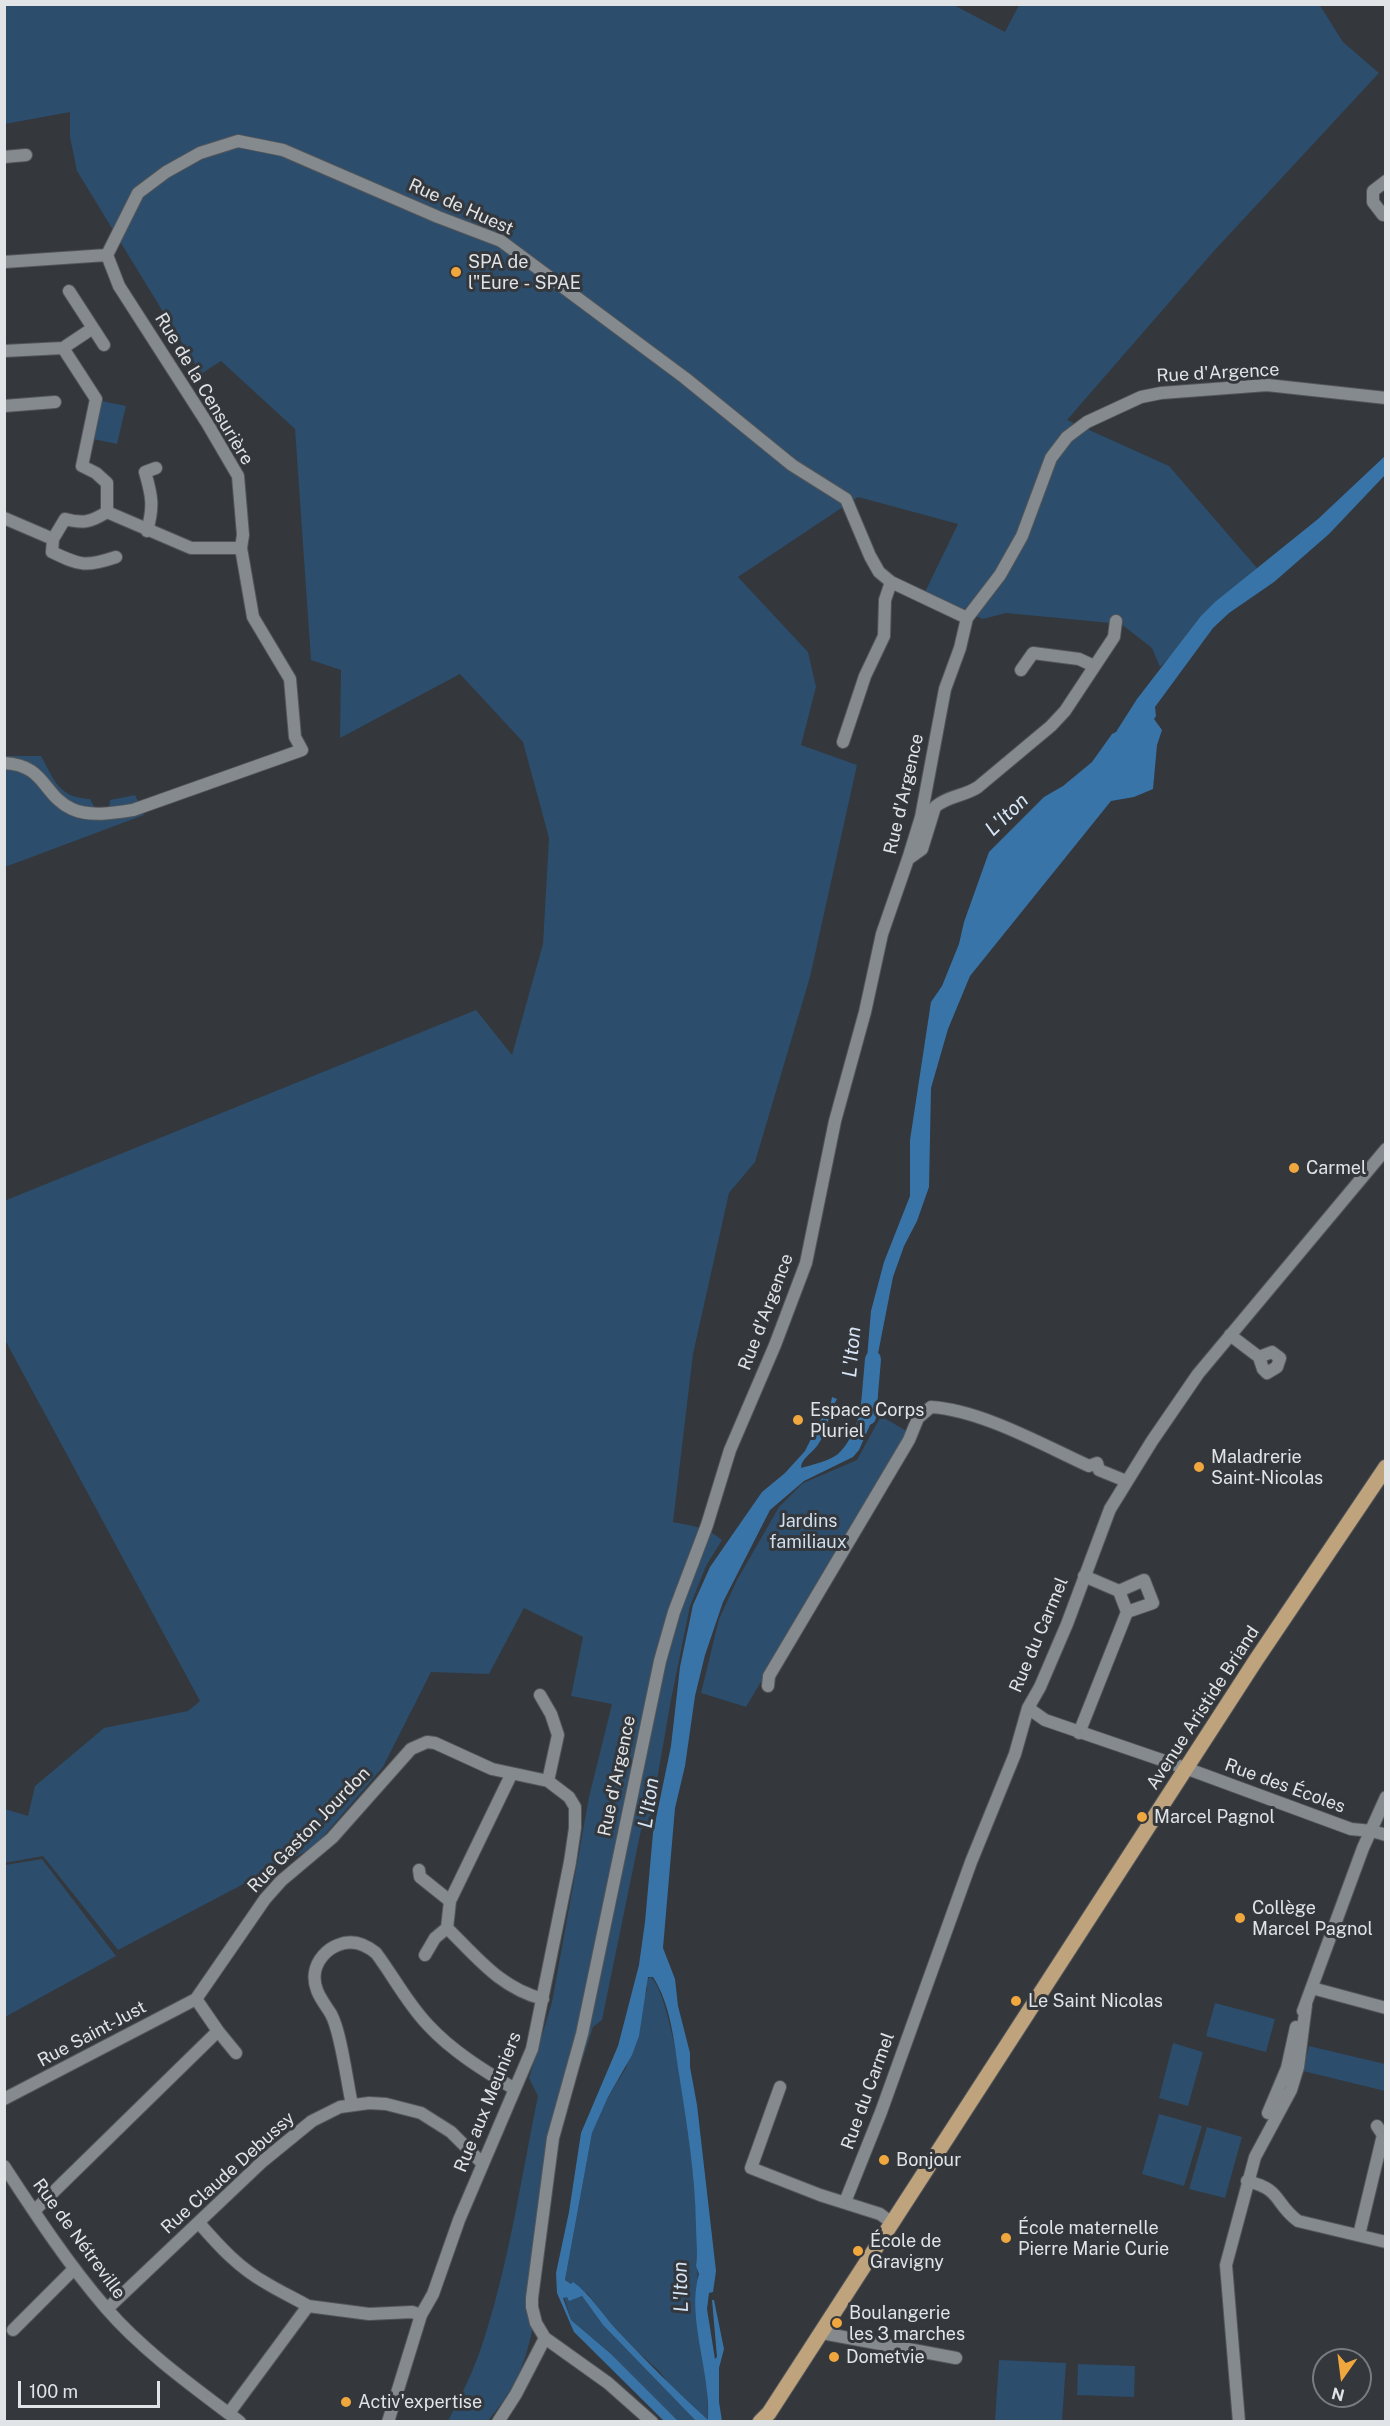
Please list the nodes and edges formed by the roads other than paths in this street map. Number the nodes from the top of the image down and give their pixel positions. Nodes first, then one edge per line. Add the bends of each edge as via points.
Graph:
1 (26, 155) dead end
2 (4, 158) edge
3 (1385, 184) edge
4 (1386, 215) edge
5 (106, 255) junction
6 (4, 262) edge
7 (69, 291) dead end
8 (93, 328) junction
9 (104, 345) dead end
10 (63, 348) junction
11 (4, 351) edge
12 (1386, 398) edge
13 (55, 402) dead end
14 (4, 406) edge
15 (156, 468) dead end
16 (107, 512) junction
17 (4, 518) edge
18 (147, 531) junction
19 (53, 539) junction
20 (242, 548) junction
21 (116, 557) dead end
22 (891, 582) junction
23 (967, 618) junction
24 (1116, 621) dead end
25 (1094, 666) junction
26 (1021, 670) dead end
27 (843, 742) dead end
28 (4, 763) edge
29 (908, 859) junction
30 (1386, 1149) edge
31 (1230, 1335) junction
32 (1259, 1357) dead end
33 (1386, 1467) edge
34 (1126, 1481) junction
35 (1084, 1576) junction
36 (1119, 1591) junction
37 (1127, 1612) junction
38 (768, 1686) dead end
39 (540, 1695) dead end
40 (1028, 1708) junction
41 (1079, 1733) junction
42 (1188, 1769) junction
43 (511, 1775) junction
44 (548, 1781) junction
45 (1386, 1797) edge
46 (1372, 1831) junction
47 (1386, 1835) edge
48 (419, 1870) dead end
49 (450, 1901) junction
50 (447, 1928) junction
51 (425, 1955) dead end
52 (1312, 1988) junction
53 (543, 1999) junction
54 (196, 2000) junction
55 (1386, 2008) edge
56 (218, 2031) junction
57 (236, 2053) dead end
58 (780, 2087) dead end
59 (513, 2088) junction
60 (4, 2100) edge
61 (352, 2105) junction
62 (1377, 2126) dead end
63 (482, 2163) junction
64 (4, 2166) edge
65 (1247, 2181) junction
66 (845, 2202) junction
67 (34, 2211) junction
68 (199, 2223) junction
69 (892, 2223) junction
70 (1359, 2235) junction
71 (1386, 2242) edge
72 (74, 2269) junction
73 (308, 2306) junction
74 (107, 2309) junction
75 (421, 2315) junction
76 (13, 2330) dead end
77 (822, 2332) junction
78 (545, 2338) junction
79 (956, 2358) dead end
80 (229, 2414) junction
81 (769, 2419) edge
82 (240, 2421) edge
83 (388, 2421) edge
84 (498, 2421) edge
85 (652, 2421) edge
86 (1239, 2421) edge

1 - 2 street
3 - 4 street via 1373,191 1373,202
5 - 6 street
5 - 20 street, Rue de la Censurière via 119,286 238,476
5 - 22 street, Rue de Huest via 138,194 166,172 200,153 238,141 283,150 501,241 685,378 792,465 846,499 870,556 879,572
7 - 8 street
8 - 9 street
8 - 10 street
10 - 11 street
10 - 16 street via 96,399 82,466 107,483
12 - 23 street, Rue d'Argence via 1267,385 1161,393 1134,399 1087,422 1054,453 1022,536 1000,575
13 - 14 street
15 - 18 street via 145,472 153,500
16 - 18 street
16 - 19 street via 89,523 65,519
17 - 19 street
18 - 20 street via 191,549
19 - 21 street via 52,552 78,564
20 - 28 street, Rue de la Censurière via 253,617 290,679 295,737 303,750 133,810 113,813 73,809 57,800 31,768
22 - 23 street, Rue de Huest
22 - 27 street via 885,600 884,636 865,676
23 - 29 street, Rue d'Argence via 945,689 921,817
24 - 25 street via 1114,637
25 - 26 street via 1079,658 1033,653
25 - 29 street via 1051,726 978,788 935,807 922,849
29 - 78 street, Rue d'Argence via 882,934 835,1121 806,1263 730,1450 660,1661 582,2034 553,2138 532,2298 536,2323
30 - 31 street, Rue du Carmel
31 - 32 street
31 - 34 street, Rue du Carmel via 1198,1374
33 - 42 main road, Avenue Aristide Briand
34 - 35 street, Rue du Carmel via 1110,1509
34 - 38 street via 1099,1470 1097,1463 1089,1466 952,1408 931,1407 918,1418 909,1440 769,1676
35 - 36 street
35 - 40 street, Rue du Carmel
36 - 37 street
36 - 37 street via 1144,1580 1150,1595 1153,1603
37 - 41 street
39 - 44 street via 558,1735
40 - 41 street, Rue des Écoles via 1045,1720
40 - 66 street, Rue du Carmel via 1015,1754
41 - 42 street, Rue des Écoles
42 - 46 street, Rue des Écoles via 1351,1829
42 - 69 main road, Avenue Aristide Briand
43 - 44 street, Rue Gaston Jourdon
43 - 49 street
43 - 54 street, Rue Gaston Jourdon via 435,1743 411,1749 332,1838 265,1899
44 - 53 street, Rue aux Meuniers via 569,1797 575,1807 575,1828
45 - 46 street
46 - 47 street, Rue des Écoles
46 - 52 street
48 - 49 street via 420,1877
49 - 50 street
50 - 51 street
50 - 53 street via 499,1979 528,1996
52 - 55 street
52 - 65 street via 1298,2022 1280,2089 1261,2130 1261,2142
53 - 59 street, Rue aux Meuniers via 532,2049
54 - 56 street
54 - 60 street, Rue Saint-Just
56 - 57 street
56 - 67 street
58 - 66 street via 751,2168
59 - 61 street via 474,2064 428,2026 376,1953 358,1943 344,1942 323,1954 314,1974 316,1988 332,2016
59 - 63 street, Rue aux Meuniers
61 - 63 street, Rue Claude Debussy via 386,2104 421,2113 451,2132
61 - 68 street, Rue Claude Debussy via 340,2107 296,2132
62 - 70 street via 1383,2135
63 - 75 street, Rue aux Meuniers via 433,2294
64 - 67 street, Rue de Nétreville
65 - 70 street via 1273,2191 1298,2221
65 - 86 street via 1226,2265
66 - 69 street via 880,2214
67 - 72 street, Rue de Nétreville
68 - 73 street via 240,2266
68 - 74 street, Rue Claude Debussy
69 - 77 main road, Avenue Aristide Briand
70 - 71 street
72 - 74 street, Rue de Nétreville
72 - 76 street
73 - 75 street via 369,2314
73 - 80 street
74 - 80 street, Rue de Nétreville
75 - 83 street, Rue aux Meuniers
77 - 79 street
77 - 81 main road, Avenue Aristide Briand
78 - 84 street
78 - 85 street via 608,2383
80 - 82 street, Rue de Nétreville

